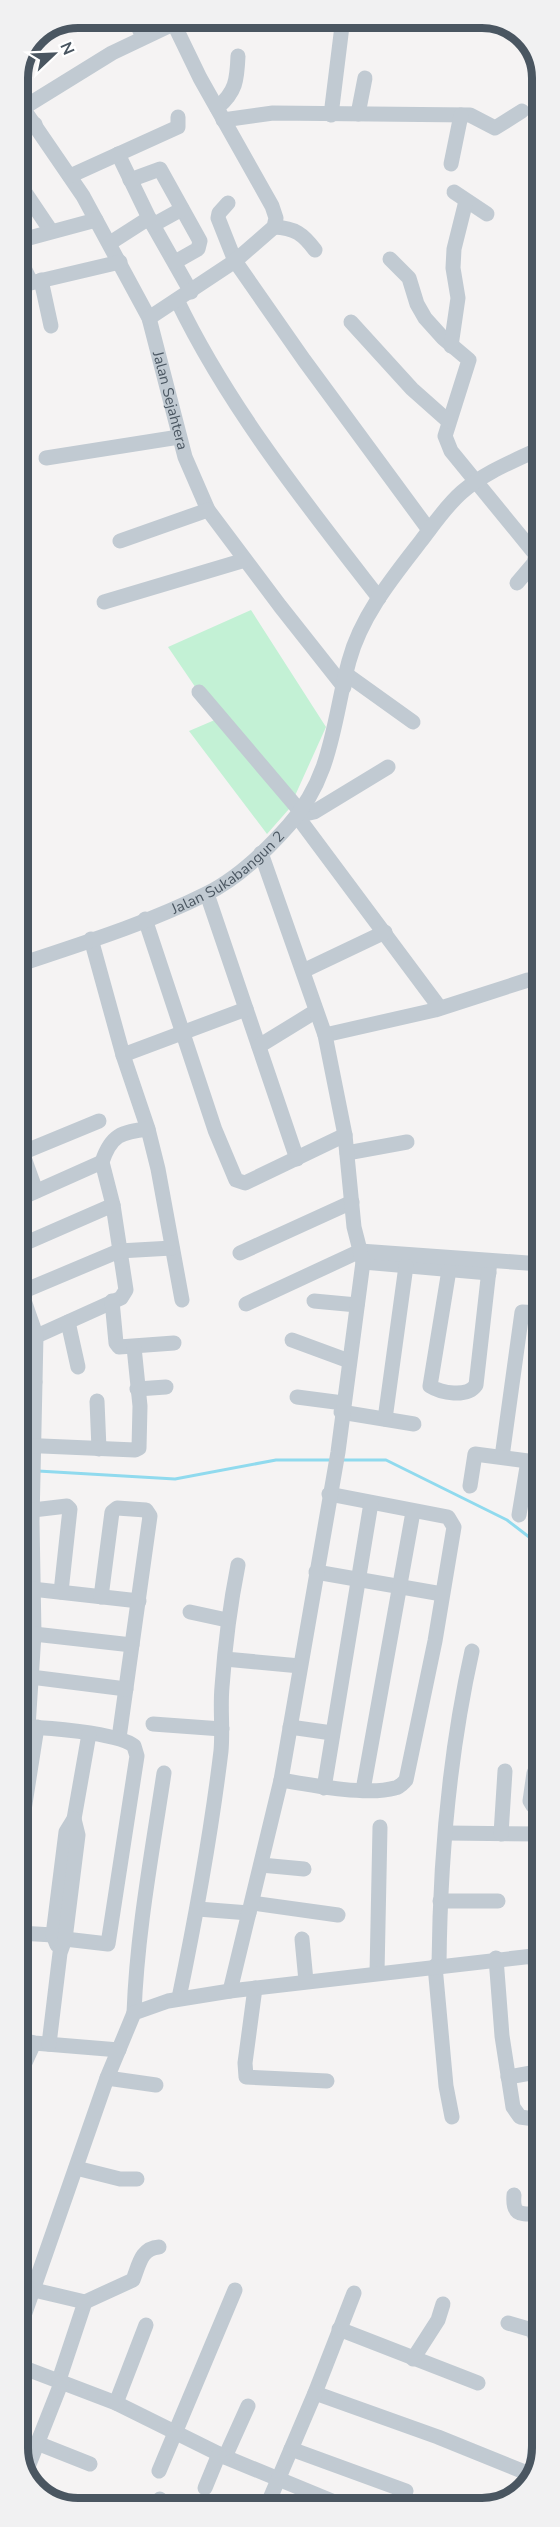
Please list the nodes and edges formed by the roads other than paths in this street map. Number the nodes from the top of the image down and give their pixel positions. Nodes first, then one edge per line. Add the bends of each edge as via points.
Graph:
1 (139, 28) edge
2 (160, 28) edge
3 (176, 28) edge
4 (342, 29) edge
5 (143, 38) junction
6 (238, 56) dead end
7 (365, 78) dead end
8 (28, 100) edge
9 (522, 111) dead end
10 (220, 114) junction
11 (358, 114) junction
12 (28, 115) edge
13 (331, 115) junction
14 (461, 115) junction
15 (178, 117) dead end
16 (35, 124) junction
17 (28, 129) edge
18 (117, 154) junction
19 (451, 164) dead end
20 (70, 176) junction
21 (130, 180) junction
22 (28, 198) edge
23 (228, 203) dead end
24 (182, 209) junction
25 (487, 214) dead end
26 (96, 220) junction
27 (151, 221) junction
28 (274, 227) junction
29 (51, 231) junction
30 (28, 238) edge
31 (110, 243) junction
32 (315, 250) dead end
33 (390, 259) dead end
34 (235, 261) junction
35 (120, 262) junction
36 (175, 262) junction
37 (30, 283) edge
38 (184, 296) junction
39 (149, 318) junction
40 (351, 322) dead end
41 (51, 326) dead end
42 (451, 345) junction
43 (448, 421) junction
44 (179, 437) junction
45 (531, 453) edge
46 (46, 458) dead end
47 (478, 481) junction
48 (208, 510) junction
49 (429, 530) junction
50 (120, 541) dead end
51 (531, 549) edge
52 (244, 560) junction
53 (531, 567) edge
54 (517, 583) dead end
55 (379, 598) junction
56 (104, 602) dead end
57 (345, 680) junction
58 (199, 692) dead end
59 (413, 722) dead end
60 (388, 767) dead end
61 (298, 813) junction
62 (261, 853) junction
63 (207, 894) junction
64 (145, 919) junction
65 (385, 932) junction
66 (91, 939) junction
67 (28, 961) edge
68 (303, 971) junction
69 (528, 980) dead end
70 (440, 1008) junction
71 (246, 1009) junction
72 (316, 1011) junction
73 (184, 1034) junction
74 (325, 1035) junction
75 (259, 1046) junction
76 (123, 1055) junction
77 (99, 1121) dead end
78 (148, 1129) junction
79 (345, 1135) junction
80 (407, 1142) dead end
81 (28, 1146) edge
82 (347, 1153) junction
83 (297, 1159) junction
84 (102, 1161) junction
85 (28, 1170) edge
86 (36, 1191) junction
87 (28, 1195) edge
88 (352, 1202) junction
89 (113, 1205) junction
90 (28, 1242) edge
91 (172, 1248) junction
92 (119, 1251) junction
93 (240, 1253) dead end
94 (362, 1256) junction
95 (531, 1265) edge
96 (406, 1266) junction
97 (489, 1267) junction
98 (449, 1270) junction
99 (28, 1287) edge
100 (182, 1300) dead end
101 (314, 1301) dead end
102 (112, 1302) junction
103 (246, 1304) dead end
104 (357, 1305) junction
105 (28, 1312) edge
106 (531, 1312) edge
107 (68, 1322) junction
108 (36, 1335) junction
109 (28, 1339) edge
110 (292, 1340) dead end
111 (174, 1343) dead end
112 (134, 1347) junction
113 (349, 1361) junction
114 (78, 1367) dead end
115 (35, 1382) junction
116 (28, 1385) edge
117 (166, 1388) dead end
118 (138, 1389) junction
119 (297, 1397) dead end
120 (97, 1401) dead end
121 (342, 1408) junction
122 (385, 1419) junction
123 (414, 1424) dead end
124 (28, 1449) edge
125 (99, 1449) junction
126 (502, 1457) junction
127 (470, 1486) dead end
128 (329, 1494) junction
129 (371, 1503) junction
130 (413, 1512) junction
131 (29, 1514) edge
132 (519, 1515) dead end
133 (238, 1565) dead end
134 (316, 1572) junction
135 (359, 1579) junction
136 (400, 1587) junction
137 (32, 1589) junction
138 (62, 1592) junction
139 (442, 1594) junction
140 (101, 1597) junction
141 (139, 1601) junction
142 (189, 1612) dead end
143 (227, 1620) junction
144 (34, 1634) junction
145 (132, 1645) junction
146 (472, 1651) dead end
147 (225, 1659) junction
148 (300, 1666) junction
149 (31, 1677) junction
150 (126, 1689) junction
151 (153, 1724) dead end
152 (28, 1727) edge
153 (290, 1727) junction
154 (222, 1728) junction
155 (332, 1733) junction
156 (89, 1734) junction
157 (119, 1738) junction
158 (505, 1770) dead end
159 (164, 1773) dead end
160 (281, 1780) junction
161 (324, 1788) junction
162 (363, 1790) junction
163 (380, 1827) dead end
164 (447, 1833) junction
165 (501, 1834) junction
166 (531, 1834) edge
167 (261, 1865) junction
168 (304, 1869) dead end
169 (440, 1901) junction
170 (498, 1901) dead end
171 (250, 1908) junction
172 (198, 1909) junction
173 (338, 1914) dead end
174 (28, 1935) edge
175 (302, 1939) dead end
176 (59, 1943) junction
177 (531, 1955) edge
178 (495, 1958) junction
179 (437, 1966) junction
180 (376, 1973) junction
181 (306, 1981) junction
182 (255, 1988) junction
183 (230, 1991) junction
184 (179, 1998) junction
185 (134, 2013) junction
186 (28, 2041) edge
187 (42, 2044) junction
188 (119, 2050) junction
189 (28, 2063) edge
190 (531, 2073) edge
191 (508, 2077) junction
192 (107, 2078) junction
193 (327, 2081) dead end
194 (156, 2085) dead end
195 (452, 2117) dead end
196 (531, 2119) edge
197 (76, 2168) junction
198 (137, 2179) dead end
199 (514, 2195) dead end
200 (531, 2214) edge
201 (159, 2247) dead end
202 (235, 2290) dead end
203 (354, 2293) dead end
204 (28, 2295) edge
205 (86, 2302) junction
206 (443, 2304) dead end
207 (508, 2323) dead end
208 (146, 2325) dead end
209 (339, 2329) junction
210 (531, 2330) edge
211 (413, 2359) junction
212 (28, 2369) edge
213 (61, 2381) junction
214 (478, 2383) dead end
215 (315, 2393) junction
216 (116, 2403) junction
217 (248, 2406) dead end
218 (177, 2432) junction
219 (30, 2446) edge
220 (291, 2449) junction
221 (222, 2456) junction
222 (90, 2464) dead end
223 (159, 2471) dead end
224 (525, 2472) edge
225 (279, 2479) junction
226 (205, 2488) dead end
227 (406, 2492) dead end
228 (270, 2498) edge
229 (325, 2498) edge

1 - 5 street
2 - 5 street
3 - 10 street
4 - 13 street
5 - 8 street
6 - 10 street via 238,74
7 - 11 street
9 - 14 street via 495,128 474,116
10 - 13 street
10 - 28 street via 274,209
11 - 13 street
11 - 14 street
12 - 16 street, Jalan Sejahtera
14 - 19 street
15 - 18 street via 178,127
16 - 17 street
16 - 20 street, Jalan Sejahtera
18 - 20 street
18 - 21 street
20 - 26 street, Jalan Sejahtera
21 - 24 street via 160,169
21 - 27 street
22 - 29 street
23 - 34 street via 218,218
24 - 27 street
24 - 36 street via 201,244
25 - 42 street via 460,197 453,268 458,298
26 - 29 street
26 - 31 street, Jalan Sejahtera
27 - 31 street
27 - 36 street
28 - 32 street via 295,230
28 - 34 street
29 - 30 street
31 - 35 street, Jalan Sejahtera
33 - 42 street via 409,278 424,318
34 - 38 street
34 - 49 street
35 - 37 street
35 - 39 street, Jalan Sejahtera
36 - 38 street
37 - 41 street
38 - 39 street
38 - 55 street via 207,358 223,384
39 - 44 street, Jalan Sejahtera
40 - 43 street
42 - 43 street via 469,360
43 - 47 street via 447,443
44 - 46 street
44 - 48 street, Jalan Sejahtera
45 - 47 street, Jalan Sukabangun 2
47 - 49 street, Jalan Sukabangun 2 via 455,499
47 - 51 street
48 - 50 street
48 - 52 street, Jalan Sejahtera
49 - 55 street, Jalan Sukabangun 2
52 - 56 street
52 - 57 street, Jalan Sejahtera
53 - 54 street
55 - 57 street, Jalan Sukabangun 2 via 357,637
57 - 59 street, Jalan Sejahtera
57 - 61 street, Jalan Sukabangun 2 via 326,760 309,799
58 - 61 street
60 - 61 street via 314,812
61 - 62 street, Jalan Sukabangun 2
61 - 65 street
62 - 63 street, Jalan Sukabangun 2
62 - 68 street
63 - 64 street, Jalan Sukabangun 2
63 - 71 street
64 - 66 street, Jalan Sukabangun 2
64 - 73 street
65 - 68 street
65 - 70 street
66 - 67 street, Jalan Sukabangun 2
66 - 76 street
68 - 72 street
69 - 70 street
70 - 74 street
71 - 73 street
71 - 75 street
72 - 74 street
72 - 75 street
73 - 76 street
73 - 83 street via 215,1130 236,1180 245,1183
74 - 79 street
75 - 83 street
76 - 78 street
77 - 81 street
78 - 84 street via 119,1135
78 - 91 street
79 - 82 street
79 - 83 street
80 - 82 street
82 - 88 street
84 - 86 street
84 - 89 street
85 - 86 street
86 - 87 street
88 - 93 street
88 - 94 street
89 - 90 street
89 - 92 street
91 - 92 street
91 - 100 street
92 - 99 street
92 - 102 street via 126,1290 124,1296
94 - 96 street
94 - 97 street
94 - 103 street
94 - 104 street
95 - 97 street
96 - 98 street
96 - 122 street
97 - 98 street
97 - 98 street via 476,1385 472,1391 458,1393 430,1386
101 - 104 street
102 - 107 street
102 - 112 street via 116,1343 121,1348
104 - 113 street
105 - 108 street
106 - 126 street via 522,1312
107 - 108 street
107 - 114 street
108 - 109 street
108 - 115 street
110 - 113 street
111 - 112 street
112 - 118 street
113 - 121 street
115 - 116 street
115 - 124 street
117 - 118 street
118 - 125 street via 141,1446 135,1450
119 - 121 street
120 - 125 street
121 - 122 street
121 - 128 street
122 - 123 street
124 - 125 street
124 - 131 street
126 - 127 street via 475,1454
126 - 132 street via 528,1461
128 - 129 street
128 - 134 street
129 - 130 street
129 - 135 street
130 - 136 street
130 - 139 street via 448,1517 453,1523
131 - 137 street
131 - 138 street via 67,1506 70,1509
133 - 143 street
134 - 135 street
134 - 148 street
135 - 136 street
135 - 155 street
136 - 139 street
136 - 162 street
137 - 138 street
137 - 144 street
138 - 140 street
139 - 162 street via 406,1780 395,1789
140 - 141 street
140 - 141 street via 112,1512 117,1508 146,1510 150,1516
141 - 145 street
142 - 143 street
143 - 147 street
144 - 145 street
144 - 149 street
145 - 150 street
146 - 164 street via 450,1775
147 - 148 street
147 - 154 street
148 - 153 street
149 - 150 street
149 - 152 street
150 - 157 street
151 - 154 street
152 - 156 street
153 - 155 street
153 - 160 street
154 - 172 street
155 - 161 street
156 - 157 street
156 - 176 street via 74,1820 78,1835 66,1877
157 - 176 street via 134,1746 137,1756 108,1944
158 - 165 street
159 - 185 street via 143,1906
160 - 161 street
160 - 167 street
161 - 162 street
163 - 180 street
164 - 165 street
164 - 169 street
165 - 166 street
167 - 168 street
167 - 171 street
169 - 170 street
169 - 179 street
171 - 172 street
171 - 173 street
171 - 183 street
172 - 184 street
174 - 176 street
175 - 181 street
176 - 187 street
177 - 178 street
178 - 179 street
178 - 191 street
179 - 180 street
179 - 195 street
180 - 181 street
181 - 182 street
182 - 183 street
182 - 193 street via 246,2077
183 - 184 street
184 - 185 street
185 - 188 street
186 - 187 street
187 - 188 street
187 - 189 street
188 - 192 street
190 - 191 street
191 - 196 street via 516,2114
192 - 194 street
192 - 197 street
197 - 198 street via 120,2179
197 - 204 street
199 - 200 street via 518,2212
201 - 205 street via 144,2253 133,2280
202 - 218 street
203 - 209 street
204 - 205 street
205 - 213 street
206 - 211 street via 438,2320
207 - 210 street
208 - 216 street
209 - 211 street
209 - 215 street
211 - 214 street
212 - 213 street
213 - 216 street
213 - 219 street
215 - 220 street
215 - 224 street
216 - 218 street
217 - 221 street
218 - 221 street
218 - 223 street
219 - 222 street
220 - 225 street
220 - 227 street
221 - 225 street
221 - 226 street
225 - 228 street
225 - 229 street

